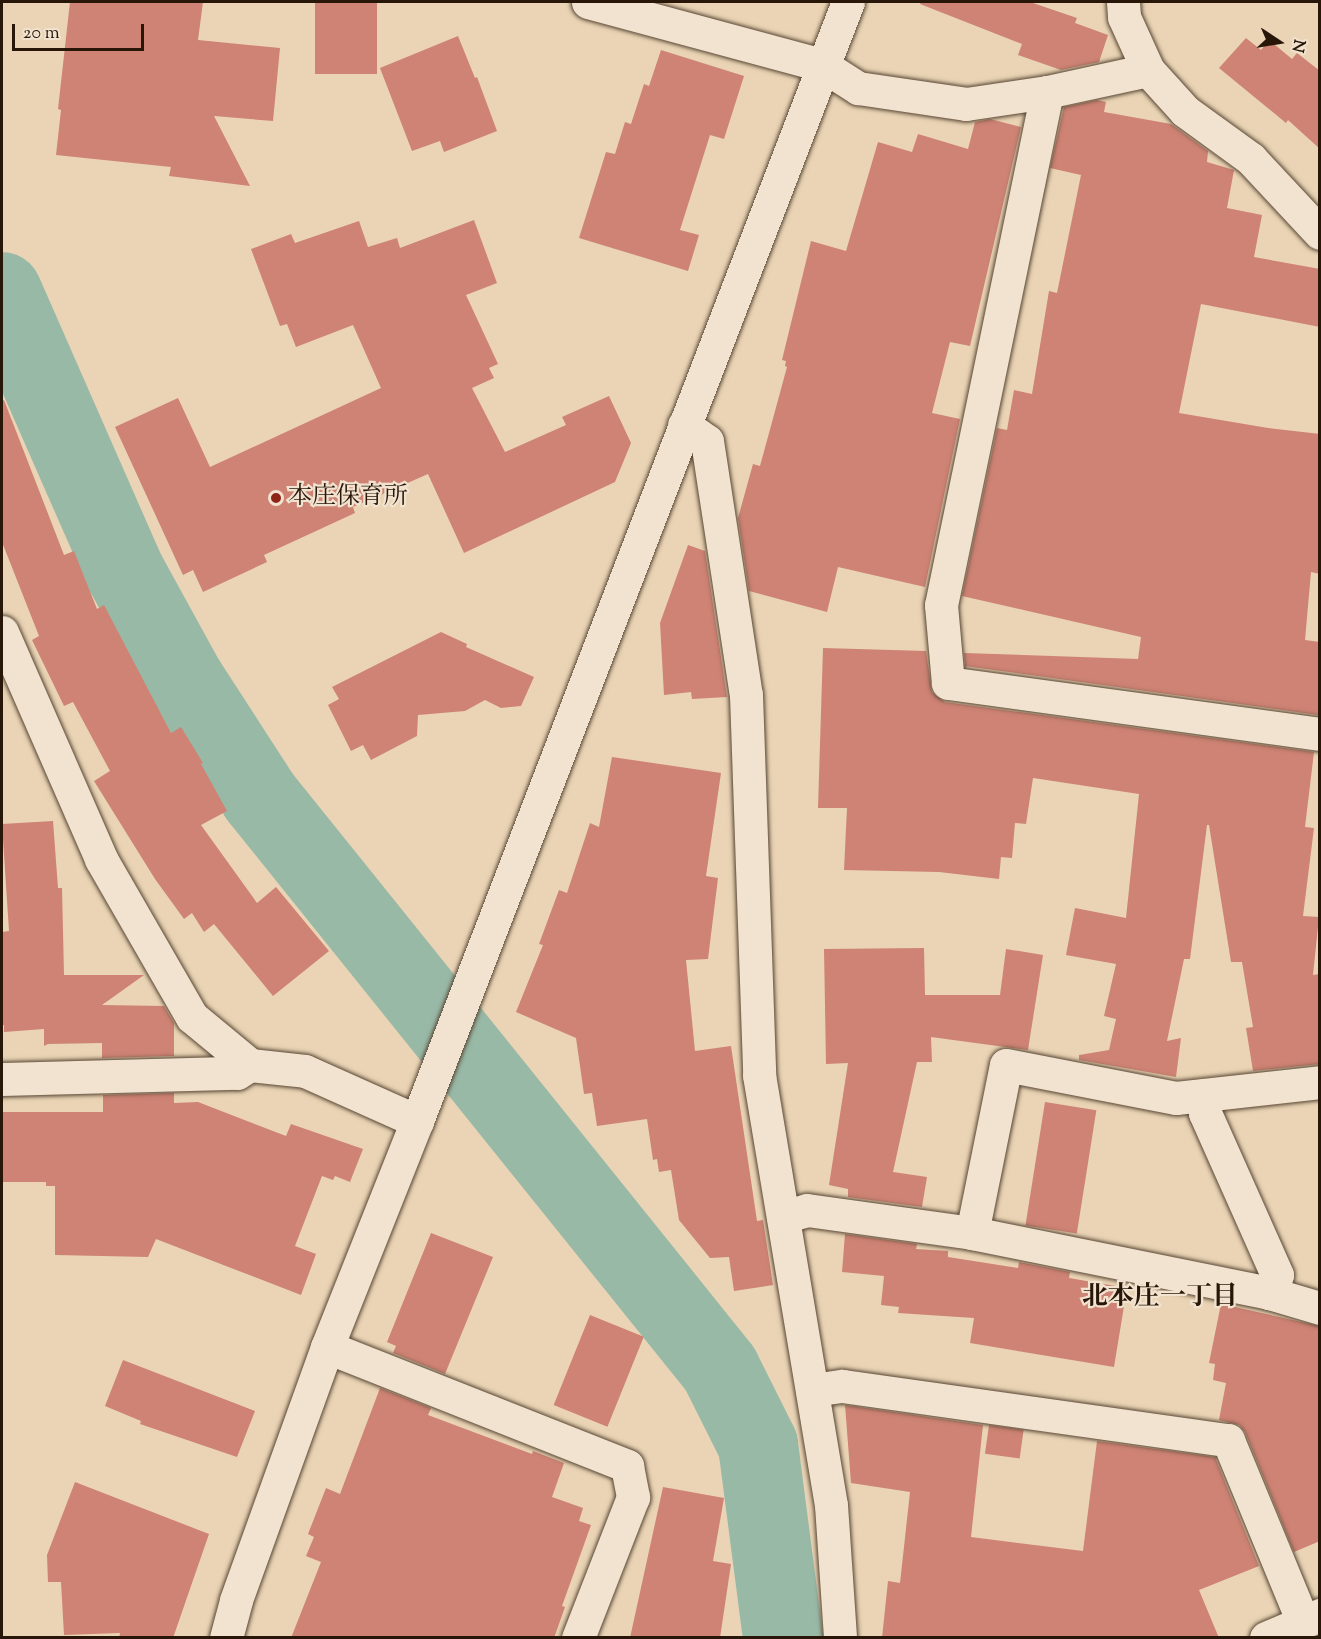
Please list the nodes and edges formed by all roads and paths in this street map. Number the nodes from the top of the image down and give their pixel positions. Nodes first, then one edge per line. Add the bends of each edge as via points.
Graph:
1 (588, 2) edge
2 (848, 2) edge
3 (1123, 2) edge
4 (822, 65) junction
5 (1148, 70) junction
6 (1047, 92) junction
7 (1320, 233) edge
8 (684, 425) junction
9 (2, 632) edge
10 (1320, 734) edge
11 (250, 1065) junction
12 (2, 1079) edge
13 (1320, 1082) edge
14 (1204, 1095) junction
15 (417, 1121) junction
16 (783, 1217) junction
17 (972, 1233) junction
18 (1269, 1293) junction
19 (1320, 1308) edge
20 (327, 1347) junction
21 (812, 1390) junction
22 (1311, 1619) edge
23 (226, 1638) edge
24 (579, 1638) edge
25 (840, 1638) edge
26 (1266, 1638) edge

1 - 4 street
2 - 4 street
3 - 5 street via 1124,17
4 - 6 street via 858,88 966,104
4 - 8 street
5 - 6 street
5 - 7 street via 1185,111 1251,159
6 - 10 street via 941,605 948,683
8 - 15 street
8 - 16 street via 707,441 746,695 759,1076
9 - 11 street via 101,860 192,1017
11 - 12 street via 237,1073
11 - 15 street via 305,1071
13 - 14 street
14 - 17 street via 1176,1098 1006,1065
14 - 18 street via 1205,1113 1277,1275
15 - 20 street
16 - 17 street via 807,1210
16 - 21 street
17 - 18 street
18 - 19 street
20 - 23 street via 236,1600
20 - 24 street via 627,1466 633,1497
21 - 22 street via 842,1386 1228,1440
21 - 25 street via 831,1505
22 - 26 street

